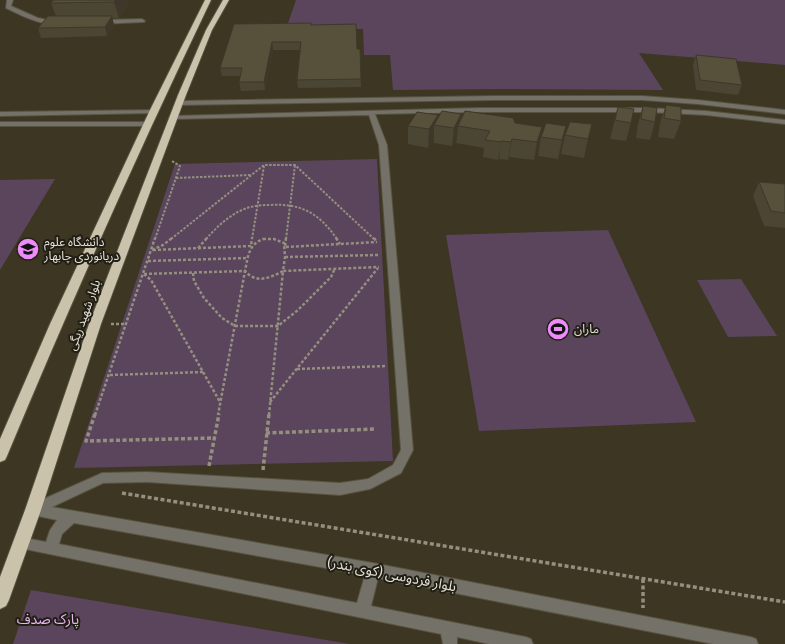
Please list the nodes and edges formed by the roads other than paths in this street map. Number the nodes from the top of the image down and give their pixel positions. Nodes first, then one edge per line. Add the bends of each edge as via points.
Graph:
1 (10, 0) edge
2 (208, 0) edge
3 (226, 0) edge
4 (142, 21) dead end
5 (66, 22) edge
6 (96, 22) edge
7 (642, 98) junction
8 (179, 103) junction
9 (216, 103) junction
10 (648, 110) junction
11 (153, 112) junction
12 (371, 112) junction
13 (785, 112) edge
14 (0, 114) edge
15 (211, 115) junction
16 (174, 117) junction
17 (785, 122) edge
18 (0, 124) edge
19 (147, 124) junction
20 (0, 456) edge
21 (33, 510) junction
22 (73, 518) junction
23 (20, 543) junction
24 (53, 549) junction
25 (373, 570) junction
26 (0, 600) edge
27 (362, 611) junction
28 (448, 628) junction
29 (450, 644) edge
30 (526, 644) edge
31 (751, 644) edge

1 - 5 street via 8,7 27,16 43,22
2 - 11 highway, بلوار شهید ریگی
3 - 8 highway, بلوار شهید ریگی via 209,30
4 - 6 street
7 - 9 street
7 - 10 street
7 - 13 street
8 - 9 street
8 - 16 highway, بلوار شهید ریگی
9 - 15 street
10 - 12 street
10 - 17 street
11 - 14 street
11 - 19 highway, بلوار شهید ریگی
12 - 15 street
12 - 21 street via 383,145 407,450 397,469 370,484 340,489 147,477 102,478
15 - 16 street
16 - 21 highway, بلوار شهید ریگی via 95,324
18 - 19 street
19 - 20 highway, بلوار شهید ریگی via 56,324
21 - 22 street, بلوار فردوسی (کوی بندر)
21 - 23 highway, بلوار شهید ریگی
22 - 24 street via 56,531
22 - 25 street, بلوار فردوسی (کوی بندر)
23 - 24 street
23 - 26 highway, بلوار شهید ریگی
24 - 27 street
25 - 27 street
25 - 31 street, بلوار فردوسی (کوی بندر)
27 - 28 street
28 - 29 street
28 - 30 street

